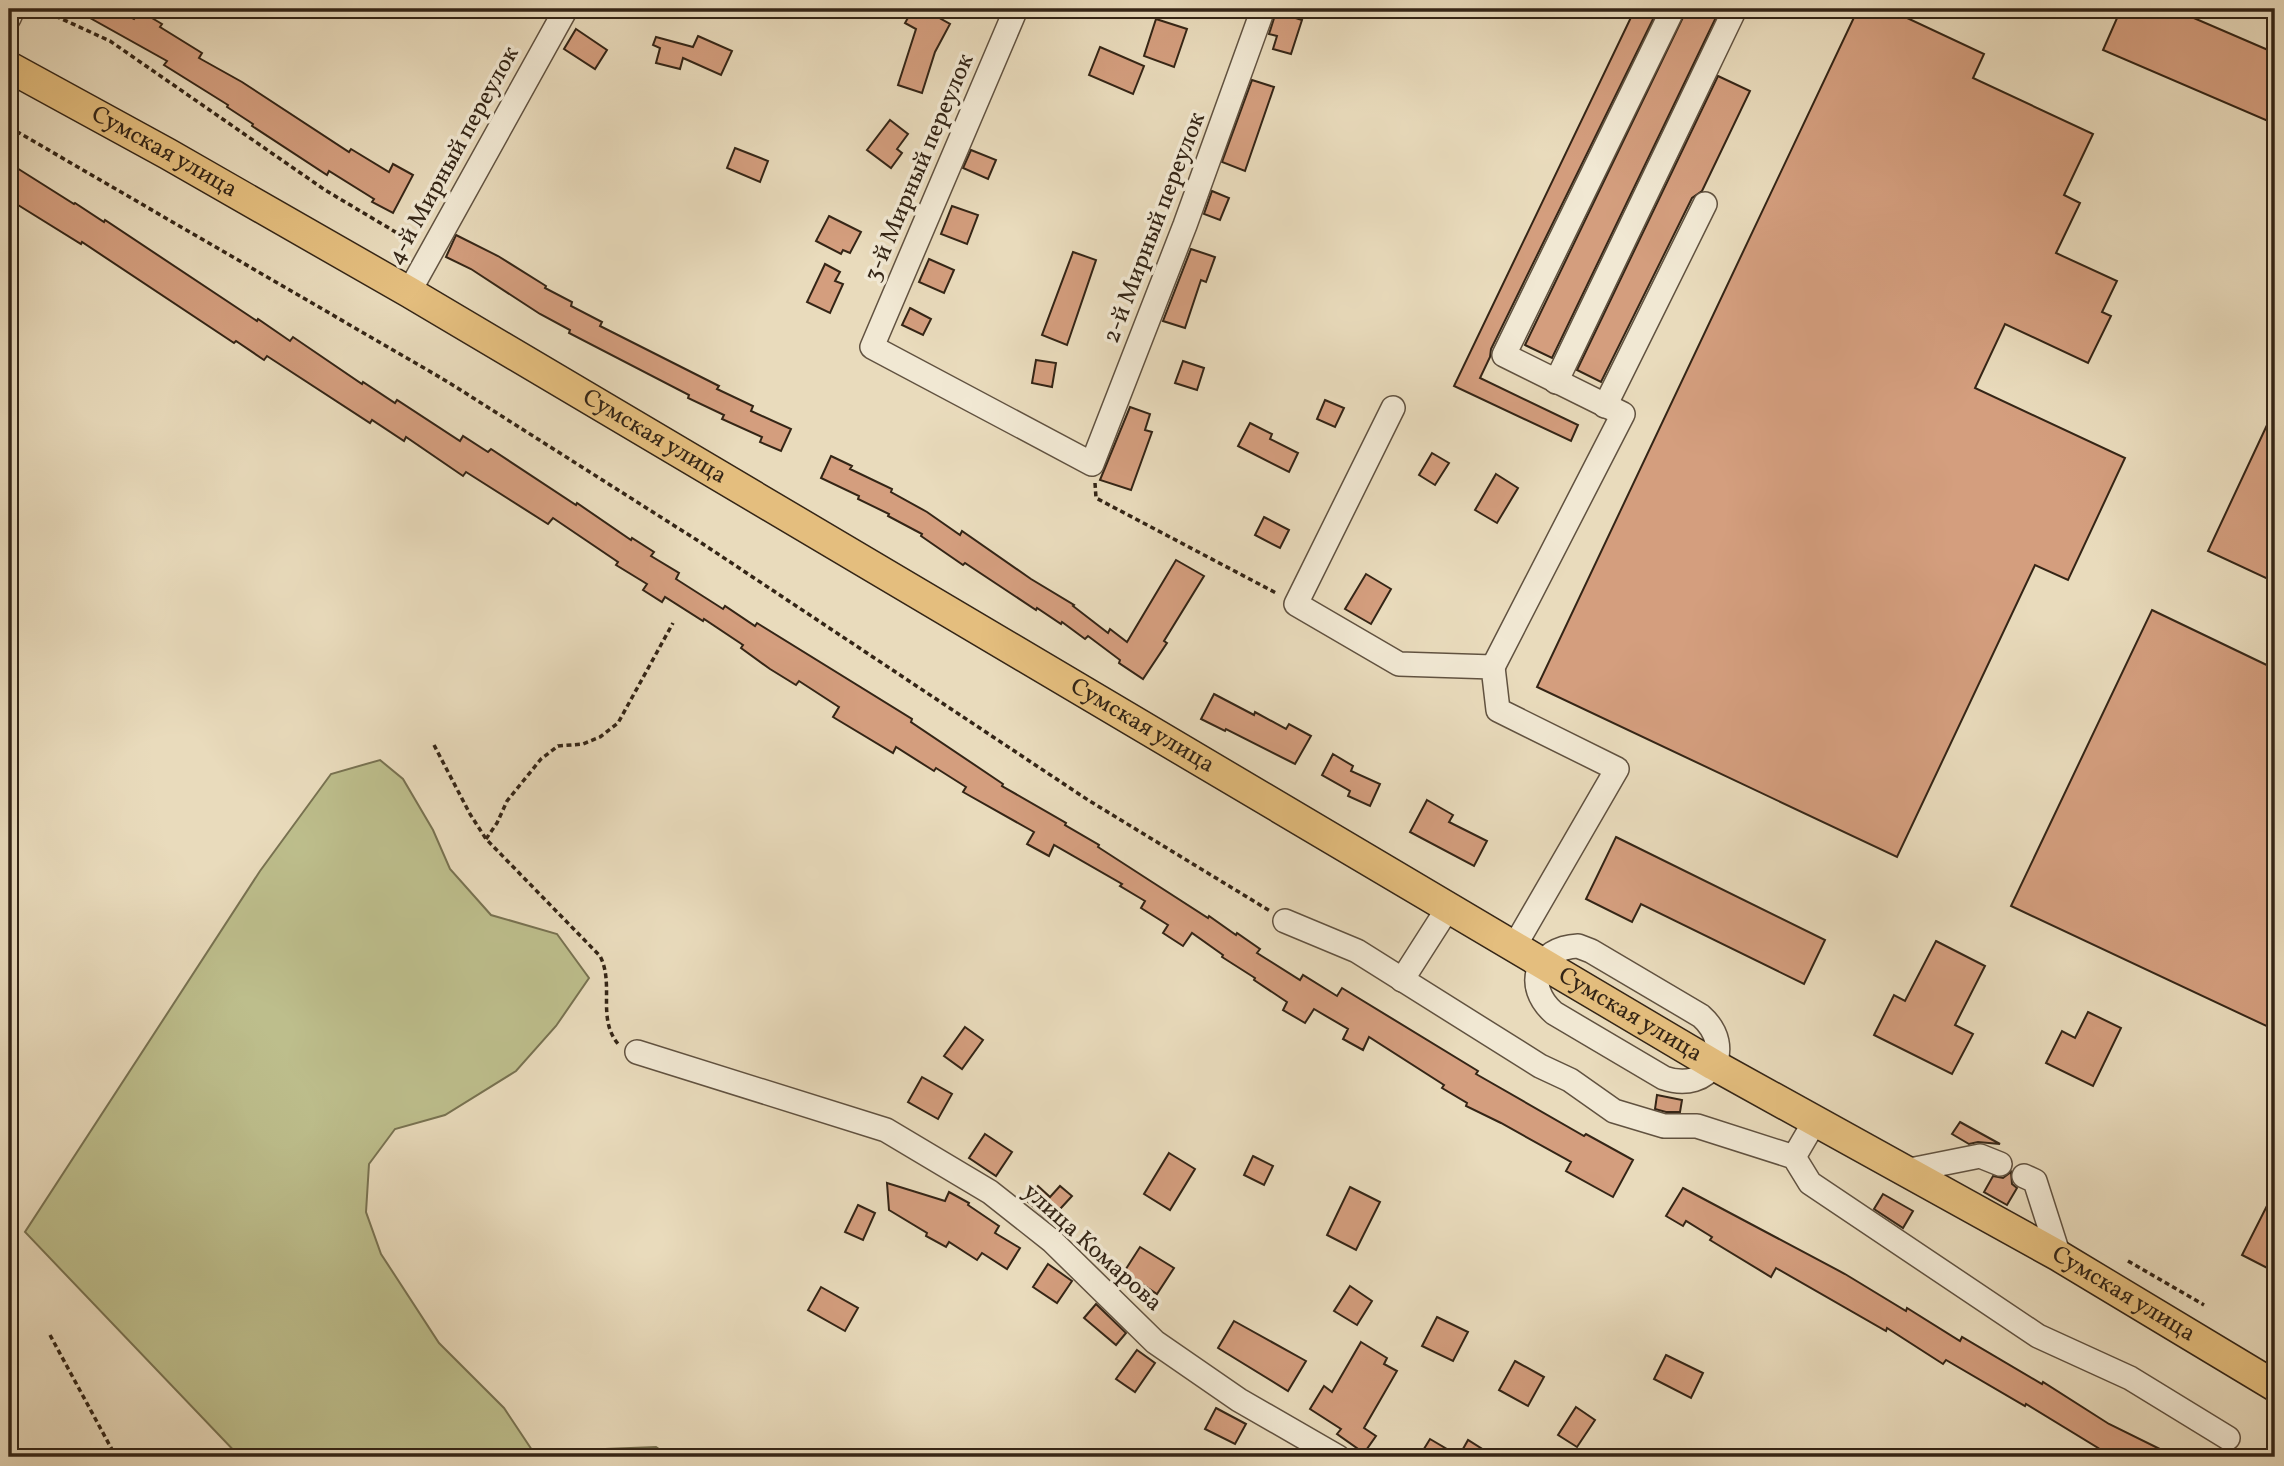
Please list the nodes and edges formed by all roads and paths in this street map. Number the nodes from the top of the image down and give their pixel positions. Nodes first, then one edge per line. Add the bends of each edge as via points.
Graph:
1 (13, 9) edge
2 (40, 9) edge
3 (566, 9) edge
4 (1016, 9) edge
5 (1263, 9) edge
6 (1673, 9) edge
7 (1735, 9) edge
8 (9, 18) edge
9 (9, 67) edge
10 (9, 127) edge
11 (1705, 204) dead end
12 (430, 253) junction
13 (409, 292) junction
14 (1556, 382) junction
15 (1393, 408) dead end
16 (1614, 410) junction
17 (1092, 464) junction
18 (1296, 604) junction
19 (673, 623) dead end
20 (1493, 667) junction
21 (434, 745) dead end
22 (486, 839) junction
23 (1448, 908) junction
24 (1285, 921) joint
25 (1514, 947) junction
26 (1402, 979) junction
27 (637, 1052) joint
28 (1815, 1121) junction
29 (1794, 1157) junction
30 (2000, 1164) dead end
31 (1905, 1171) junction
32 (2024, 1176) dead end
33 (2059, 1256) junction
34 (2128, 1261) dead end
35 (2204, 1304) dead end
36 (50, 1335) dead end
37 (2275, 1386) edge
38 (2228, 1438) dead end
39 (116, 1457) edge
40 (1338, 1457) edge

1 - 8 street
2 - 12 path via 110,41 325,190
3 - 12 street, 4-й Мирный переулок
4 - 17 street, 3-й Мирный переулок via 872,347
5 - 17 street, 2-й Мирный переулок
6 - 14 street via 1504,355
7 - 14 street
9 - 13 main road, Сумская улица
10 - 24 path via 459,390 700,542 1088,800
11 - 16 street
12 - 13 street, 4-й Мирный переулок
13 - 23 main road, Сумская улица
14 - 16 street
15 - 18 street
16 - 20 street
17 - 18 path via 1097,498
18 - 20 street via 1399,664
19 - 22 path via 618,723 600,737 558,746 541,759 506,802
20 - 25 street via 1498,710 1617,769
21 - 22 path
22 - 27 path via 600,956 606,967 607,1026 620,1046
23 - 25 main road, Сумская улица
23 - 26 street
24 - 26 street via 1357,951
25 - 28 main road, Сумская улица
26 - 29 street via 1614,1111 1664,1126 1697,1126
27 - 40 street, улица Комарова via 886,1130 990,1192 1052,1241 1155,1342 1239,1400
28 - 29 street
28 - 31 main road, Сумская улица
29 - 38 street via 1810,1183 2038,1336 2130,1378
30 - 31 street via 1980,1156
31 - 33 main road, Сумская улица
32 - 33 street via 2035,1181
33 - 37 main road, Сумская улица
34 - 35 path
36 - 39 path

